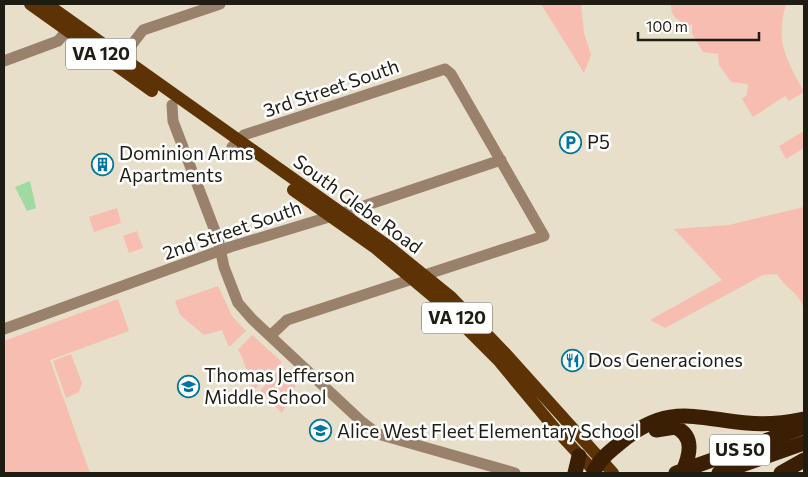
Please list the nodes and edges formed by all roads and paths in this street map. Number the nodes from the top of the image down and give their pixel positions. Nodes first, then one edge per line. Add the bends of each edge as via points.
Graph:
1 (30, 4) edge
2 (47, 4) edge
3 (220, 4) edge
4 (71, 27) junction
5 (4, 61) edge
6 (119, 61) junction
7 (172, 105) junction
8 (235, 143) junction
9 (501, 160) junction
10 (336, 215) junction
11 (221, 250) junction
12 (420, 278) junction
13 (4, 329) edge
14 (270, 336) junction
15 (552, 415) junction
16 (804, 419) edge
17 (804, 427) edge
18 (804, 442) edge
19 (579, 456) junction
20 (804, 460) edge
21 (602, 469) edge
22 (513, 472) edge
23 (680, 472) edge
24 (575, 473) edge
25 (719, 473) edge
26 (782, 473) edge

1 - 4 main road, South Glebe Road / VA 120
2 - 4 main road, South Glebe Road / VA 120
3 - 6 street via 143,30
4 - 5 street via 58,41
4 - 6 main road, South Glebe Road / VA 120
6 - 7 main road, South Glebe Road / VA 120
6 - 8 main road, South Glebe Road / VA 120
7 - 8 main road, South Glebe Road / VA 120
7 - 11 street via 173,121
8 - 9 street, 3rd Street South via 244,135 445,69
8 - 10 main road, South Glebe Road / VA 120
9 - 10 street, 2nd Street South
9 - 12 street via 544,236
10 - 11 street, 2nd Street South
10 - 12 main road, South Glebe Road / VA 120
11 - 13 street, 2nd Street South
11 - 14 street via 238,303
12 - 14 street via 287,320
12 - 15 main road, South Glebe Road / VA 120 via 452,297
14 - 22 street via 378,434
15 - 19 main road, South Glebe Road / VA 120
15 - 21 main road, South Glebe Road / VA 120
16 - 21 highway via 767,424 697,415 670,417 638,430
17 - 23 highway, US 50
18 - 25 highway, US 50
19 - 21 main road, South Glebe Road / VA 120
19 - 24 highway
20 - 26 highway
21 - 23 highway via 641,438 672,427 682,431 689,440 689,456

